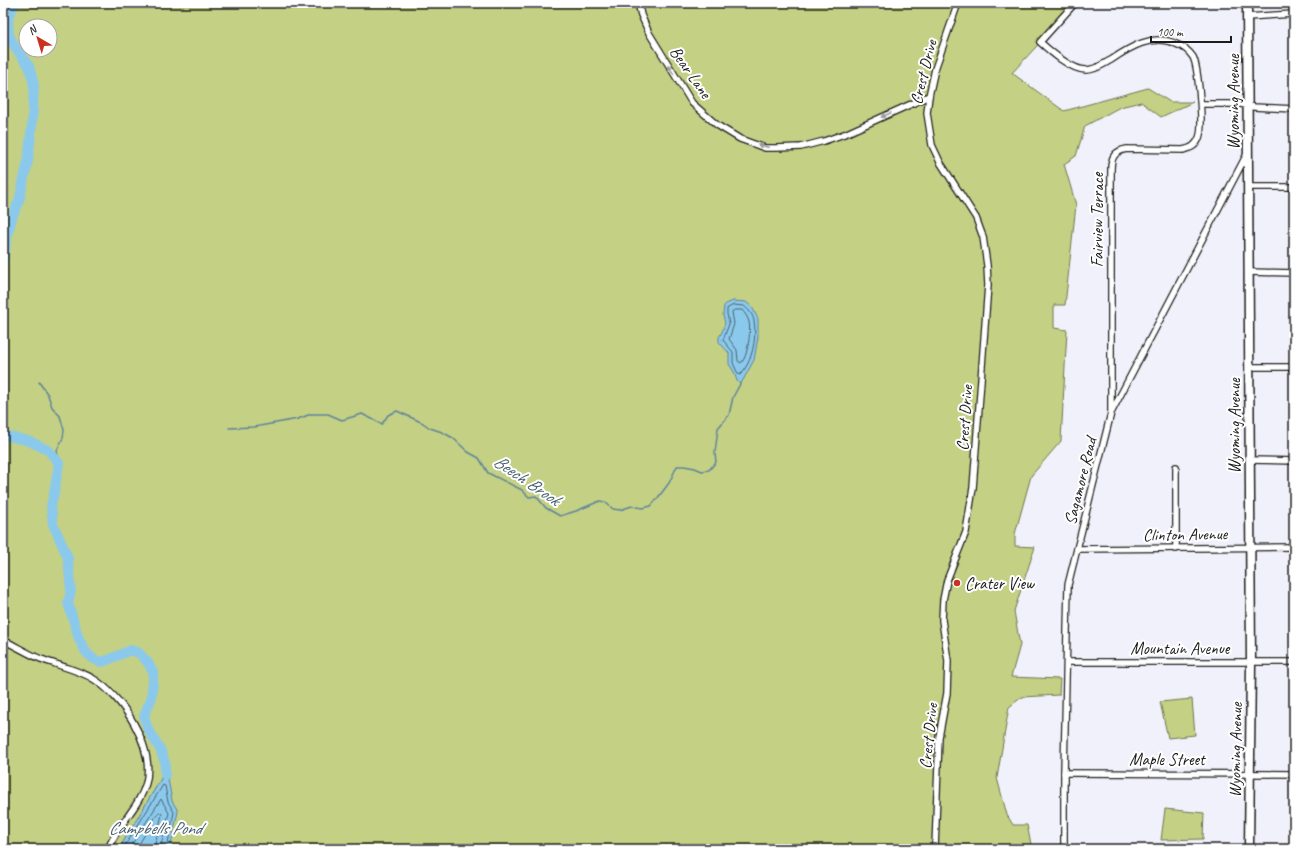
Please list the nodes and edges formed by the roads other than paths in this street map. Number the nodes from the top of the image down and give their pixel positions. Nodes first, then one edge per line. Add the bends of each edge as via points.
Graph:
1 (638, 3) edge
2 (958, 3) edge
3 (1075, 3) edge
4 (1247, 3) edge
5 (1294, 14) edge
6 (1247, 17) junction
7 (928, 96) junction
8 (1201, 104) junction
9 (1248, 105) junction
10 (1294, 108) edge
11 (1248, 152) junction
12 (1248, 187) junction
13 (1294, 187) edge
14 (1248, 272) junction
15 (1294, 273) edge
16 (1249, 367) junction
17 (1294, 367) edge
18 (1112, 413) junction
19 (1249, 460) junction
20 (1294, 460) edge
21 (1176, 467) dead end
22 (1294, 547) edge
23 (1250, 548) junction
24 (1077, 549) junction
25 (1176, 549) junction
26 (3, 640) edge
27 (1067, 662) junction
28 (1294, 662) edge
29 (1251, 663) junction
30 (1064, 773) junction
31 (1250, 774) junction
32 (1294, 774) edge
33 (108, 849) edge
34 (935, 849) edge
35 (1064, 849) edge
36 (1249, 849) edge

7 -> 1 street, Bear Lane via 824,141 801,147 765,148 740,139 716,125 692,103 649,33
2 - 7 street, Crest Drive
3 - 8 street via 1040,42 1061,59 1075,68 1093,69 1140,43 1159,40 1176,44 1194,58
4 - 6 main road, Wyoming Avenue
5 - 6 street
6 - 9 main road, Wyoming Avenue
7 - 34 street, Crest Drive via 927,113 932,144 940,162 976,218 983,237 987,271 973,488 966,532 947,580 943,600 942,620 948,661 947,693 939,738
8 - 9 street
8 - 18 street, Fairview Terrace via 1199,138 1191,148 1127,149 1112,158
9 - 10 street
9 - 11 main road, Wyoming Avenue
11 - 12 main road, Wyoming Avenue
11 - 18 street, Sagamore Road
12 - 13 street
12 - 14 main road, Wyoming Avenue
14 - 15 street
14 - 16 main road, Wyoming Avenue
16 - 17 street
16 - 19 main road, Wyoming Avenue
18 - 24 street, Sagamore Road
19 - 20 street
19 - 23 main road, Wyoming Avenue
21 - 25 street
22 - 23 street, Clinton Avenue
23 - 25 street, Clinton Avenue
23 - 29 main road, Wyoming Avenue
24 - 25 street, Clinton Avenue
24 - 27 street, Sagamore Road via 1068,585
26 - 33 street via 38,658 92,678 109,690 129,715 137,730 148,767 146,783 140,798 114,835
27 - 29 street, Mountain Avenue
27 - 30 street, Sagamore Road
28 - 29 street, Mountain Avenue
29 - 31 main road, Wyoming Avenue
30 - 31 street, Maple Street
30 - 35 street, Sagamore Road
31 - 32 street, Maple Street
31 - 36 main road, Wyoming Avenue

